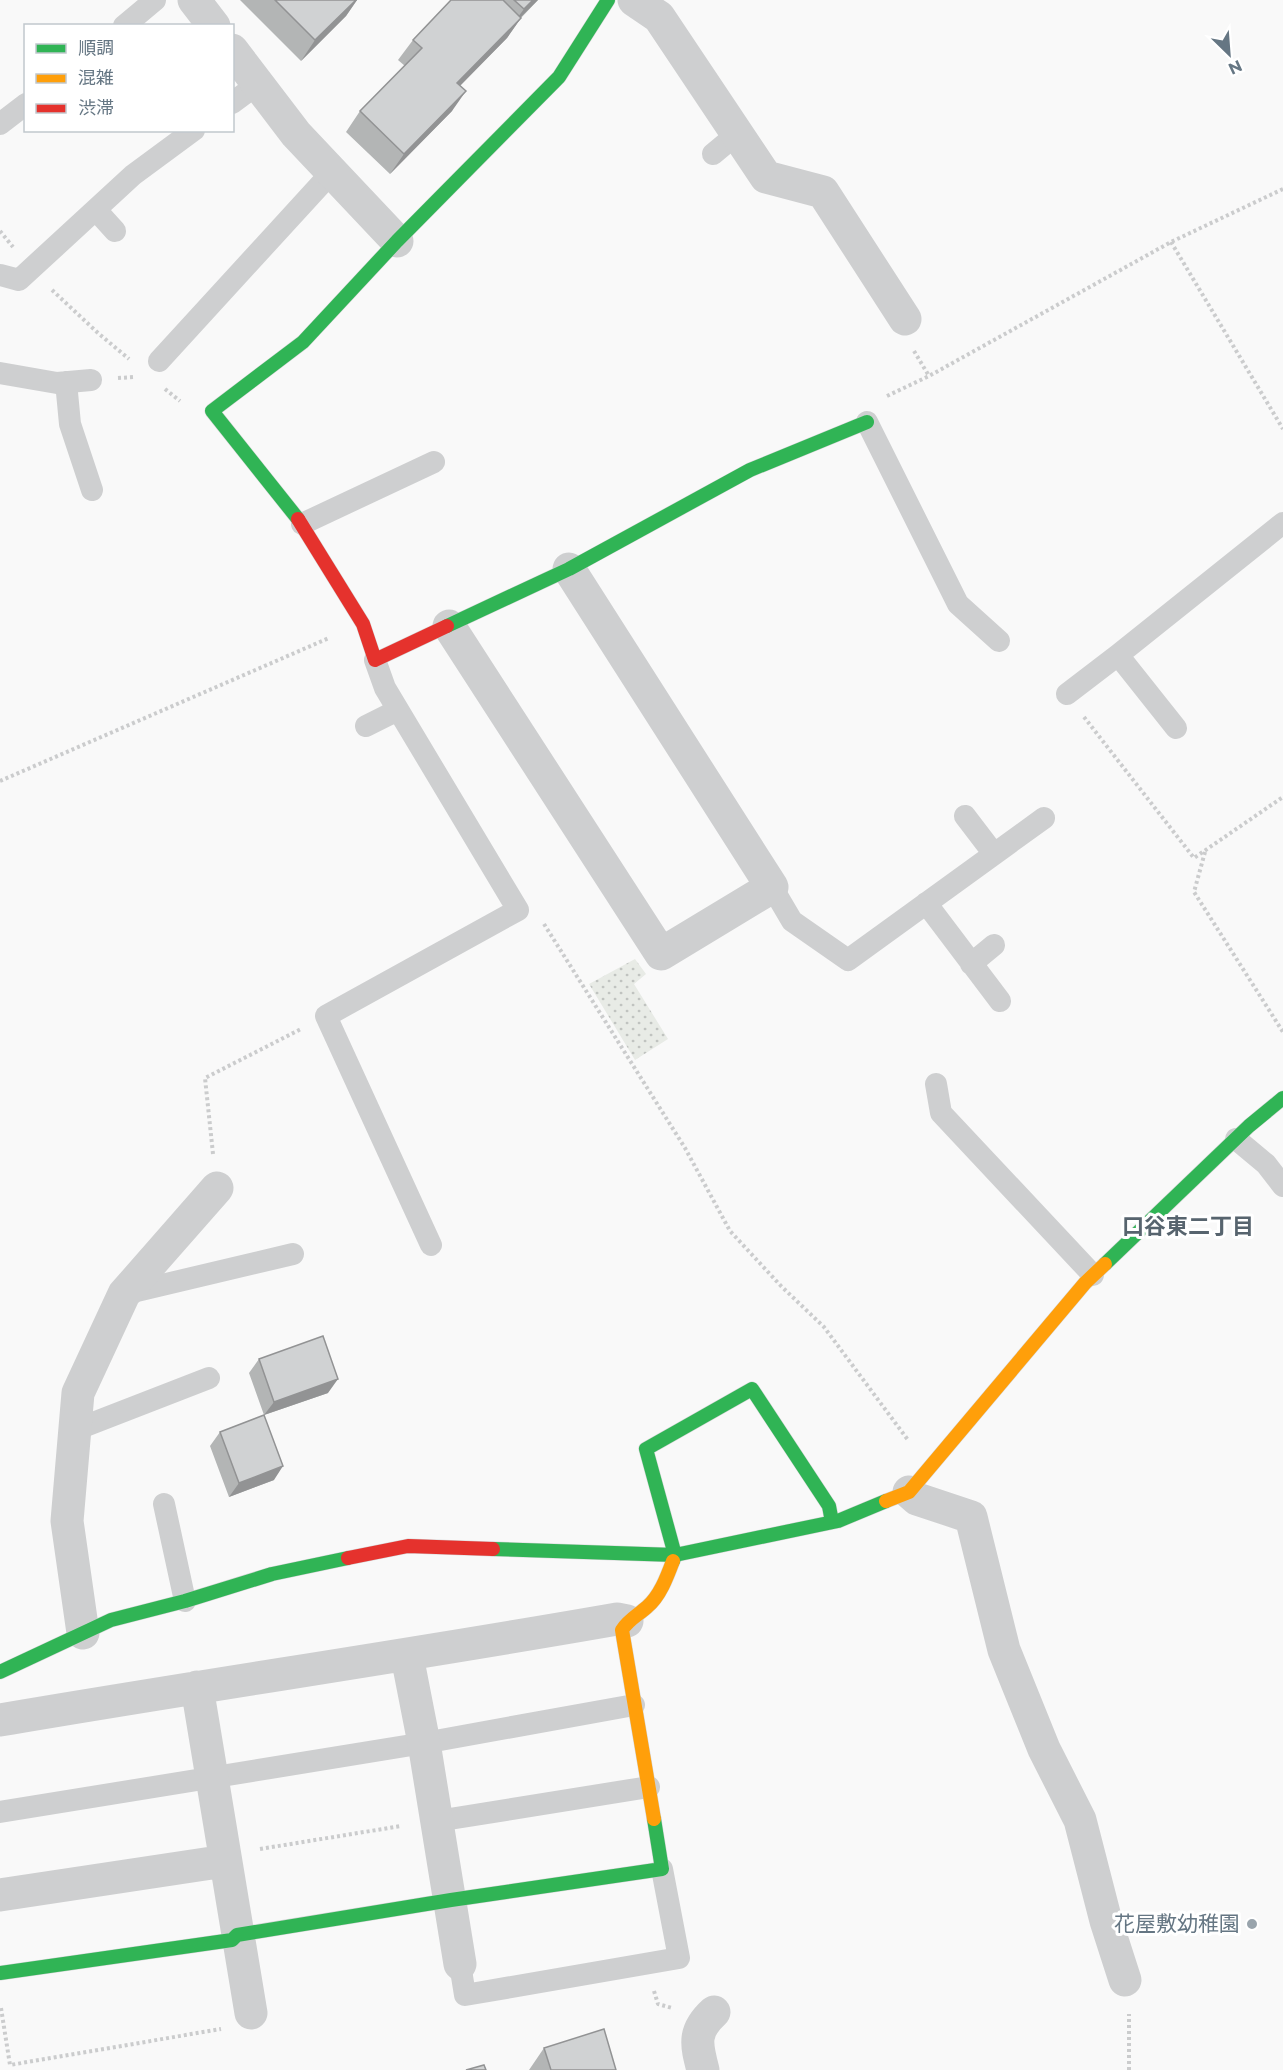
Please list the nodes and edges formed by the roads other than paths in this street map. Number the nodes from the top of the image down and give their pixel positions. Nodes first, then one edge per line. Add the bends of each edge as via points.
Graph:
1 (155, 0) edge
2 (194, 0) edge
3 (608, 0) edge
4 (634, 0) edge
5 (126, 24) edge
6 (212, 24) edge
7 (234, 57) edge
8 (245, 94) edge
9 (24, 106) edge
10 (0, 124) edge
11 (191, 132) edge
12 (737, 134) junction
13 (713, 154) dead end
14 (332, 172) junction
15 (96, 210) junction
16 (115, 231) dead end
17 (397, 241) junction
18 (0, 275) edge
19 (905, 320) dead end
20 (159, 372) road end
21 (0, 373) edge
22 (92, 380) dead end
23 (66, 382) junction
24 (867, 422) joint
25 (434, 462) dead end
26 (92, 490) dead end
27 (1283, 523) edge
28 (302, 524) junction
29 (569, 569) junction
30 (449, 626) junction
31 (999, 641) dead end
32 (1118, 655) junction
33 (375, 660) junction
34 (1067, 694) road end
35 (398, 710) junction
36 (366, 726) dead end
37 (1176, 728) dead end
38 (965, 816) dead end
39 (1044, 818) dead end
40 (994, 854) junction
41 (772, 887) junction
42 (926, 903) junction
43 (994, 945) dead end
44 (971, 964) junction
45 (1000, 1001) dead end
46 (936, 1084) dead end
47 (1283, 1098) edge
48 (1236, 1139) junction
49 (1283, 1186) edge
50 (217, 1188) road end
51 (431, 1245) dead end
52 (293, 1254) dead end
53 (1093, 1275) junction
54 (124, 1294) junction
55 (209, 1378) dead end
56 (75, 1430) junction
57 (919, 1481) junction
58 (164, 1504) dead end
59 (832, 1522) junction
60 (675, 1555) junction
61 (185, 1601) junction
62 (627, 1621) junction
63 (83, 1633) junction
64 (407, 1656) junction
65 (0, 1672) edge
66 (196, 1687) junction
67 (634, 1705) junction
68 (0, 1720) edge
69 (424, 1743) junction
70 (212, 1777) junction
71 (649, 1787) junction
72 (0, 1812) edge
73 (436, 1821) junction
74 (224, 1858) junction
75 (662, 1869) junction
76 (0, 1895) edge
77 (451, 1900) junction
78 (237, 1935) junction
79 (460, 1964) joint
80 (0, 1973) edge
81 (1125, 1980) road end
82 (251, 2013) road end
83 (708, 2017) road end
84 (704, 2070) edge

1 - 5 lane
2 - 6 street
3 - 17 street via 559,77
4 - 12 street via 659,16
7 - 8 street
8 - 14 street via 296,134
9 - 10 lane
11 - 15 lane via 133,175
12 - 13 lane
12 - 19 street via 766,177 823,192
14 - 17 street
14 - 20 lane
15 - 16 lane
15 - 18 lane via 18,280
17 - 28 street via 303,342 212,411
21 - 23 lane
22 - 23 lane
23 - 26 lane via 70,424
24 - 29 street via 750,470
24 - 31 lane via 918,548 958,604
25 - 28 lane
27 - 32 lane
28 - 33 street via 363,624
29 - 30 street
29 - 41 street
30 - 33 street
30 - 41 street via 661,954
32 - 34 lane
32 - 37 lane
33 - 35 lane
35 - 36 lane
35 - 51 lane via 518,910 326,1016
38 - 40 lane
39 - 40 lane
40 - 42 lane
41 - 42 lane via 792,921 848,960
42 - 44 lane
43 - 44 lane
44 - 45 lane
46 - 53 lane via 941,1113
47 - 48 street
48 - 49 lane via 1266,1164
48 - 53 street
50 - 54 street
52 - 54 lane
53 - 57 street
54 - 56 street via 78,1393
55 - 56 lane
56 - 63 street via 68,1521
57 - 59 street
57 - 81 street via 917,1499 971,1517 1004,1650 1044,1749 1080,1820
58 - 61 lane
59 - 60 street
59 - 60 street via 829,1506 752,1389 646,1449
60 - 61 street via 408,1546 272,1574
60 - 62 street via 648,1607
61 - 63 street via 111,1620
62 - 64 street via 617,1619
62 - 67 street via 622,1630
63 - 65 street
64 - 66 street
64 - 69 street
66 - 68 street
66 - 70 street
67 - 69 lane
67 - 71 street
69 - 70 lane
69 - 73 street
70 - 72 lane
70 - 74 street
71 - 73 lane
71 - 75 street
73 - 77 street
74 - 76 street
74 - 78 street
75 - 77 street
75 - 79 lane via 679,1958 465,1995
77 - 78 street
77 - 79 street
78 - 80 street via 232,1940
78 - 82 street
83 - 84 street via 697,2048

